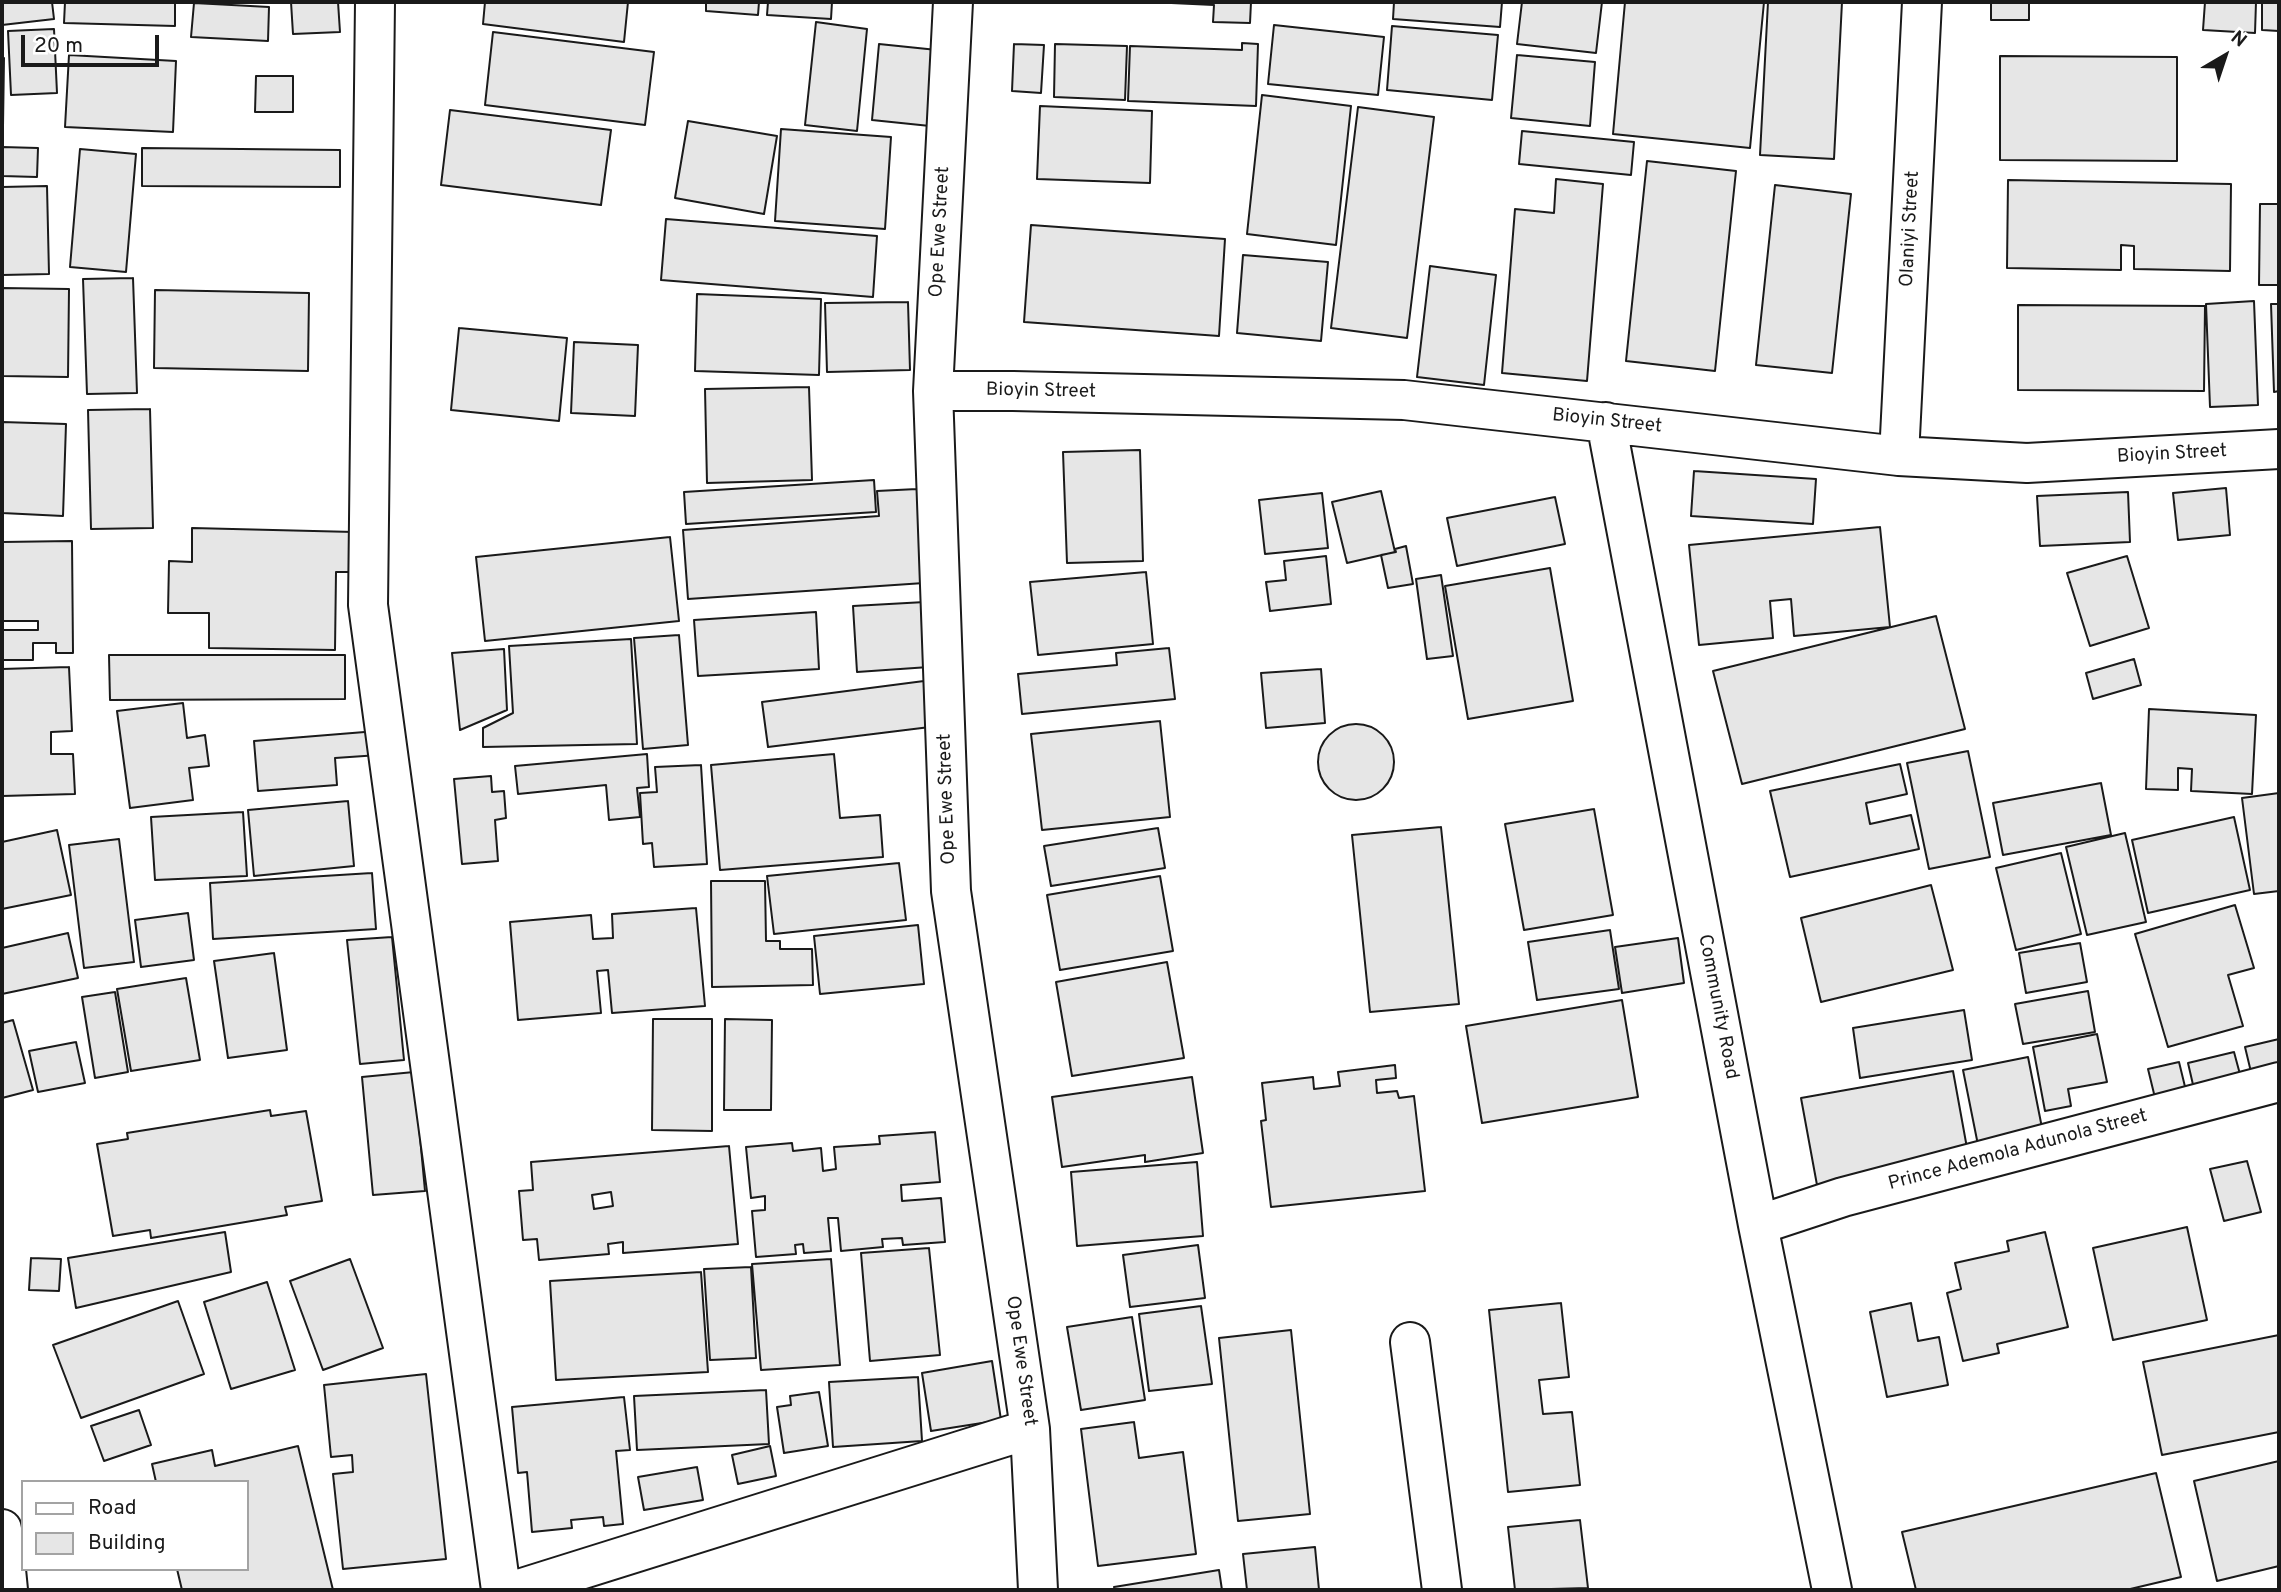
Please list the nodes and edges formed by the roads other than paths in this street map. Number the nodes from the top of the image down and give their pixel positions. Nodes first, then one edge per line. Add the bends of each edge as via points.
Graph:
1 (375, 2) edge
2 (953, 2) edge
3 (1922, 2) edge
4 (933, 391) junction
5 (1606, 422) junction
6 (2279, 449) edge
7 (1899, 456) junction
8 (2279, 1082) edge
9 (1758, 1225) junction
10 (1410, 1342) dead end
11 (1030, 1429) junction
12 (2, 1529) edge
13 (8, 1590) edge
14 (500, 1590) edge
15 (516, 1590) edge
16 (1038, 1590) edge
17 (1442, 1590) edge
18 (1832, 1590) edge

1 - 14 street via 368,605
2 - 4 street, Ope Ewe Street
3 - 7 street, Olaniyi Street
4 - 5 street, Bioyin Street via 1404,400
4 - 11 street, Ope Ewe Street via 951,891
5 - 7 street, Bioyin Street
5 - 9 street, Community Road
6 - 7 street, Bioyin Street via 2027,463
8 - 9 street, Prince Ademola Adunola Street via 1843,1197
9 - 18 street, Community Road
10 - 17 street
11 - 15 street
11 - 16 street, Ope Ewe Street
12 - 13 street

